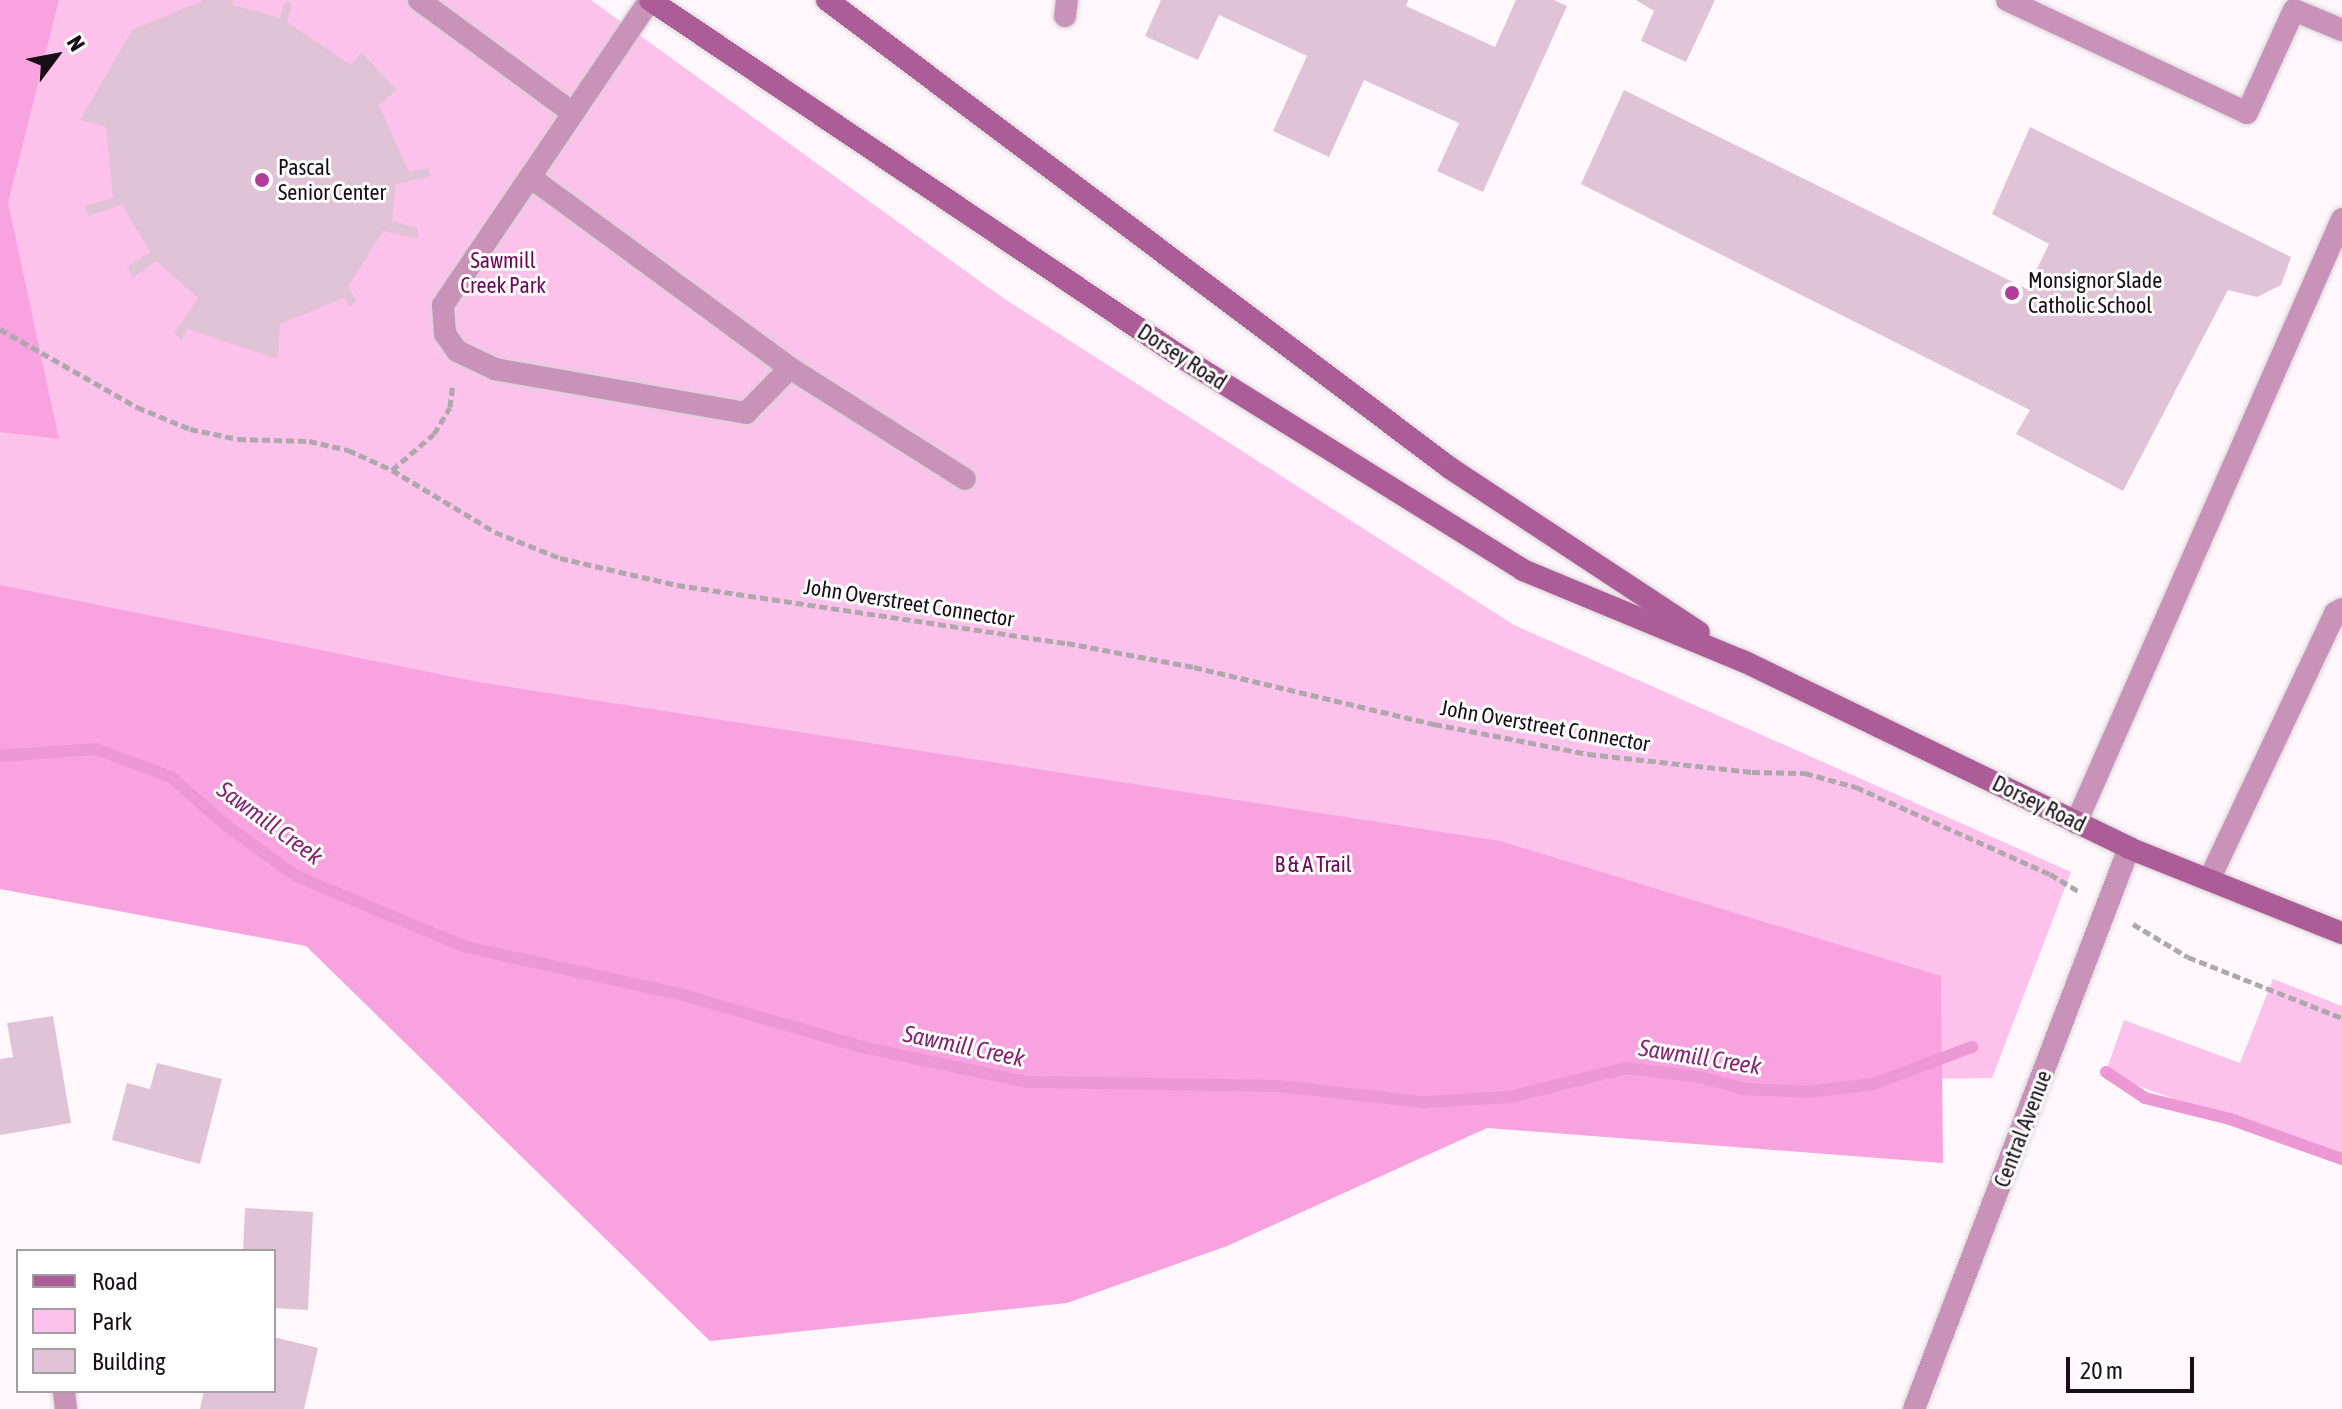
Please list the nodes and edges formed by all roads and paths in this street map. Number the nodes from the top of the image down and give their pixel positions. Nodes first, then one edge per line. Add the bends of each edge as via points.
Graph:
1 (419, 0) edge
2 (650, 0) edge
3 (827, 0) edge
4 (2007, 0) edge
5 (2342, 30) edge
6 (573, 113) junction
7 (530, 177) junction
8 (2342, 219) edge
9 (0, 329) edge
10 (457, 351) junction
11 (790, 368) junction
12 (392, 470) junction
13 (965, 479) dead end
14 (2342, 609) edge
15 (1743, 661) junction
16 (1856, 787) dead end
17 (2076, 823) junction
18 (2129, 848) junction
19 (2209, 880) junction
20 (2342, 933) edge
21 (1914, 1409) edge

1 - 6 street
2 - 6 street
2 - 15 main road, Dorsey Road via 1181,357 1523,570
3 - 15 main road, Dorsey Road via 1450,468
4 - 5 street via 2247,113 2294,10
6 - 7 street
7 - 10 street via 443,305 445,334
7 - 11 street
8 - 17 street
9 - 12 path, John Overstreet Connector via 137,407 190,429 238,439 309,441 348,450
10 - 11 street via 495,369 746,413
10 - 12 path via 450,407 434,434
11 - 13 street
12 - 16 path, John Overstreet Connector via 495,532 560,558 677,585 1081,646 1588,754 1805,773
14 - 19 street via 2335,613
15 - 17 main road, Dorsey Road
17 - 18 main road, Dorsey Road
18 - 19 main road, Dorsey Road
18 - 21 street, Central Avenue
19 - 20 main road, Dorsey Road

